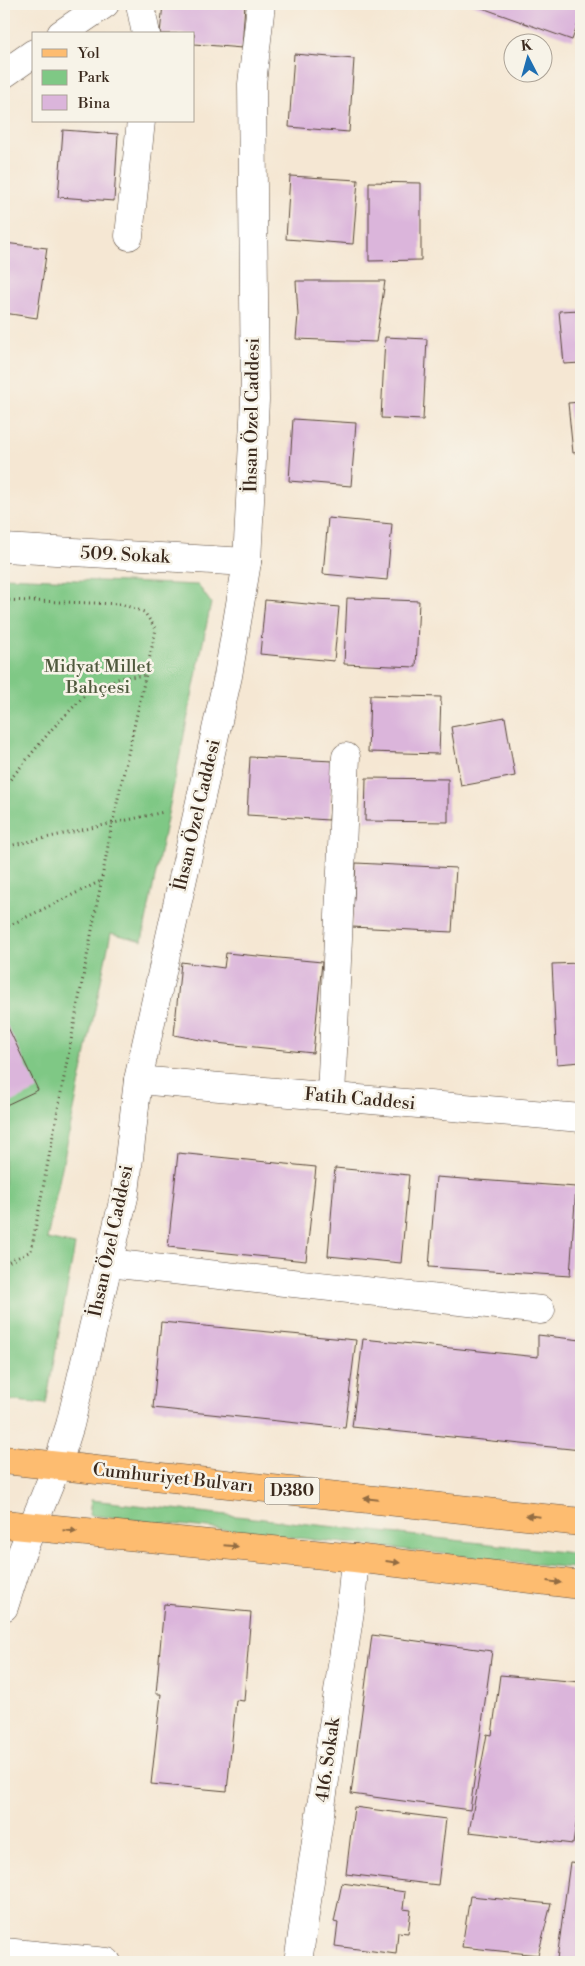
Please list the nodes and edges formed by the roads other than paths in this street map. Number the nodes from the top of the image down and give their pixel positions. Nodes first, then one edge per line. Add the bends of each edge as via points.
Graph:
1 (105, 4) edge
2 (140, 4) edge
3 (261, 4) edge
4 (64, 32) edge
5 (146, 32) edge
6 (32, 54) edge
7 (4, 74) edge
8 (141, 122) edge
9 (129, 236) dead end
10 (4, 548) edge
11 (247, 562) junction
12 (346, 758) dead end
13 (138, 1080) junction
14 (331, 1097) junction
15 (581, 1118) edge
16 (108, 1263) junction
17 (541, 1310) dead end
18 (4, 1460) edge
19 (57, 1466) junction
20 (581, 1522) edge
21 (4, 1524) edge
22 (33, 1527) junction
23 (354, 1558) junction
24 (581, 1585) edge
25 (4, 1606) edge
26 (4, 1952) edge
27 (107, 1962) edge
28 (298, 1962) edge

1 - 4 street
2 - 5 street
3 - 11 street, İhsan Özel Caddesi via 252,84 255,400
6 - 7 street
8 - 9 street
10 - 11 street, 509. Sokak
11 - 13 street, İhsan Özel Caddesi via 228,676
12 - 14 street
13 - 14 street, Fatih Caddesi
13 - 16 street, İhsan Özel Caddesi via 125,1193
14 - 15 street, Fatih Caddesi
16 - 17 street
16 - 19 street, İhsan Özel Caddesi via 70,1425
18 - 19 main road, Cumhuriyet Bulvarı / D380
20 -> 19 main road, Cumhuriyet Bulvarı / D380
19 - 22 street, İhsan Özel Caddesi
21 - 22 main road
22 -> 23 main road
22 - 25 street, İhsan Özel Caddesi
23 -> 24 main road
23 - 28 street, 416. Sokak via 351,1604
26 - 27 street

